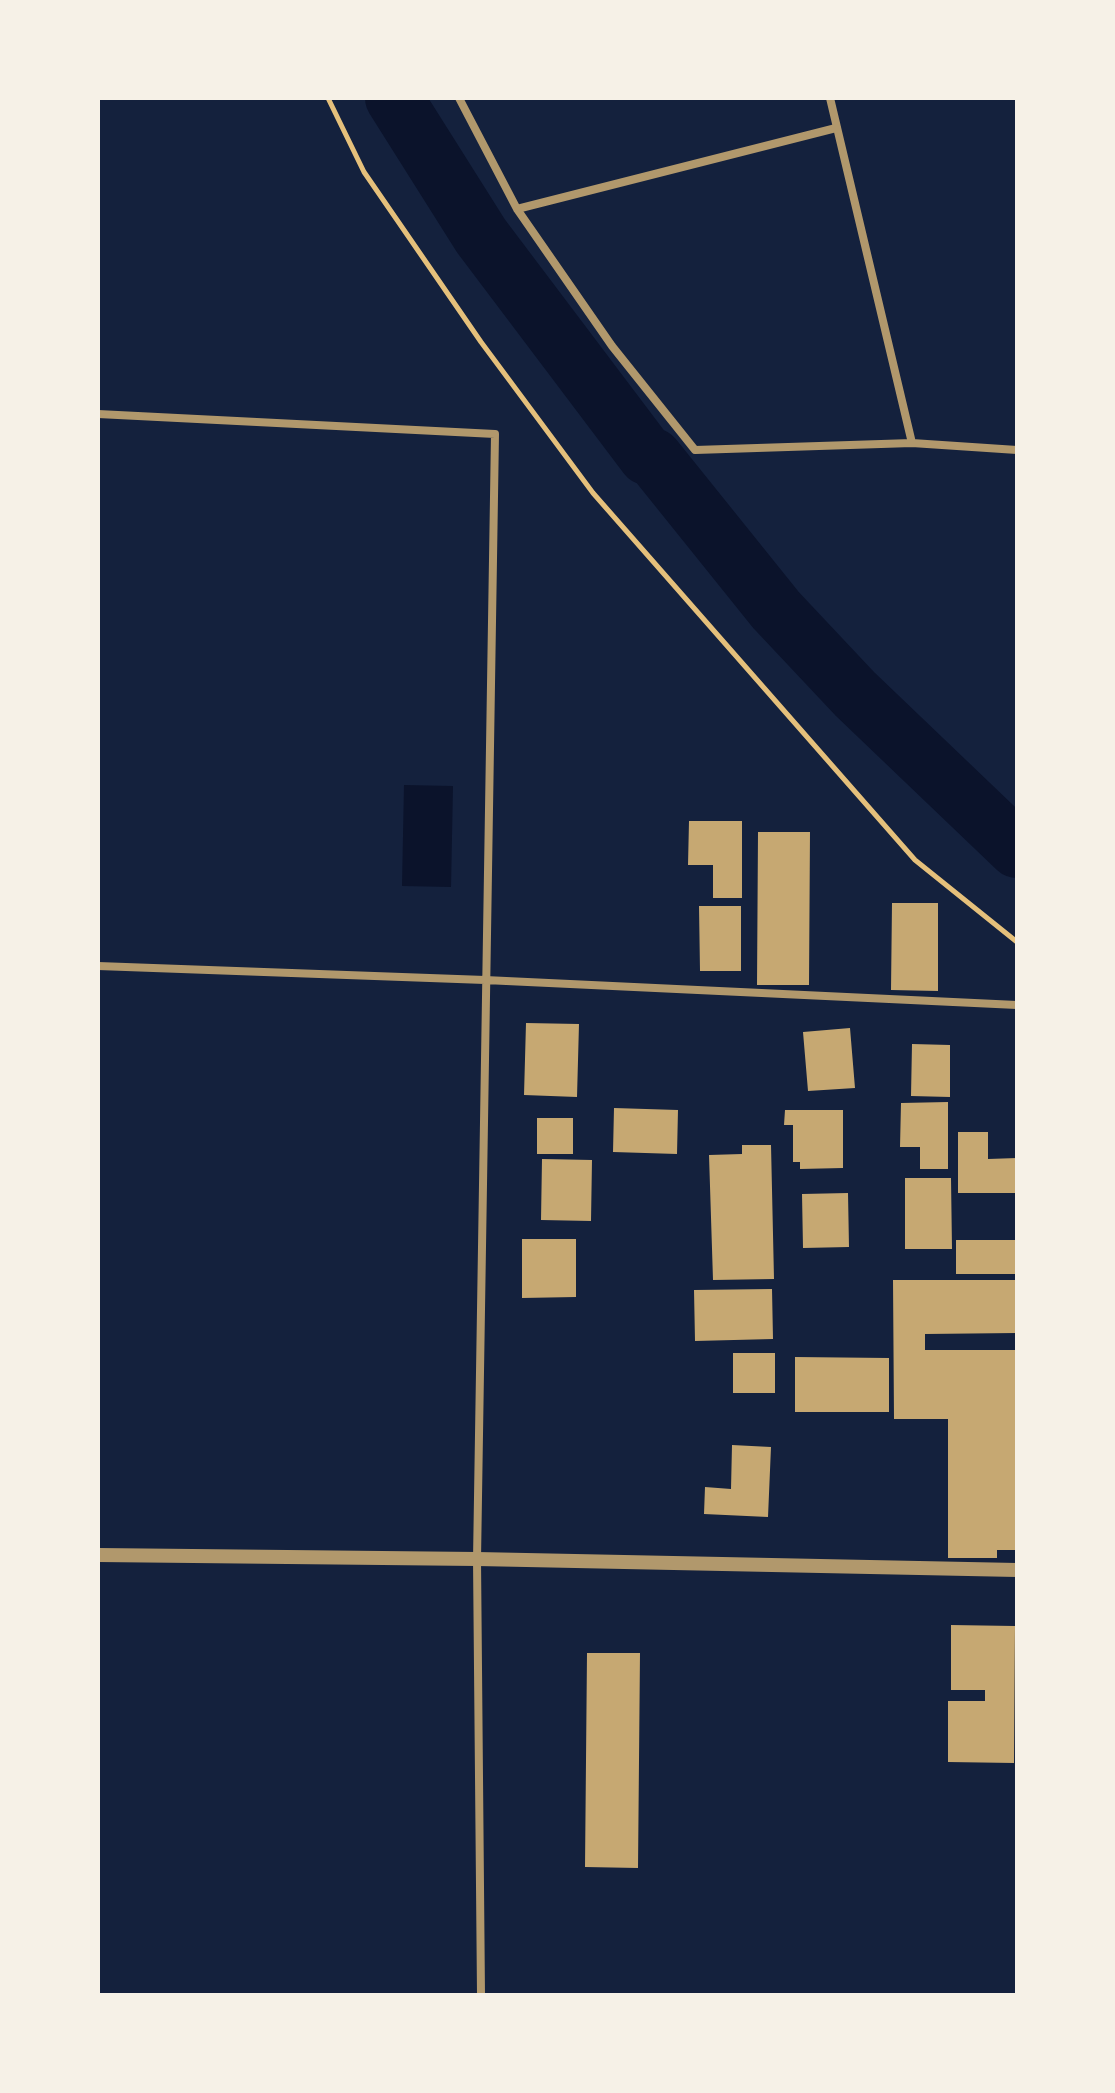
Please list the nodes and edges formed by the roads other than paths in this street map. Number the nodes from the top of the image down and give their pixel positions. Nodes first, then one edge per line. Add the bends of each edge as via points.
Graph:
1 (459, 98) edge
2 (830, 98) edge
3 (836, 128) junction
4 (517, 209) junction
5 (98, 414) edge
6 (912, 443) junction
7 (1017, 450) edge
8 (98, 966) edge
9 (485, 980) junction
10 (1017, 1005) edge
11 (98, 1555) edge
12 (477, 1559) junction
13 (1017, 1570) edge
14 (481, 1995) edge

1 - 4 street
2 - 3 street
3 - 4 street
3 - 6 street
4 - 6 street via 612,346 695,450
5 - 9 street via 495,434
6 - 7 street
8 - 9 street
9 - 10 street
9 - 12 street
11 - 12 street
12 - 13 street
12 - 14 street

